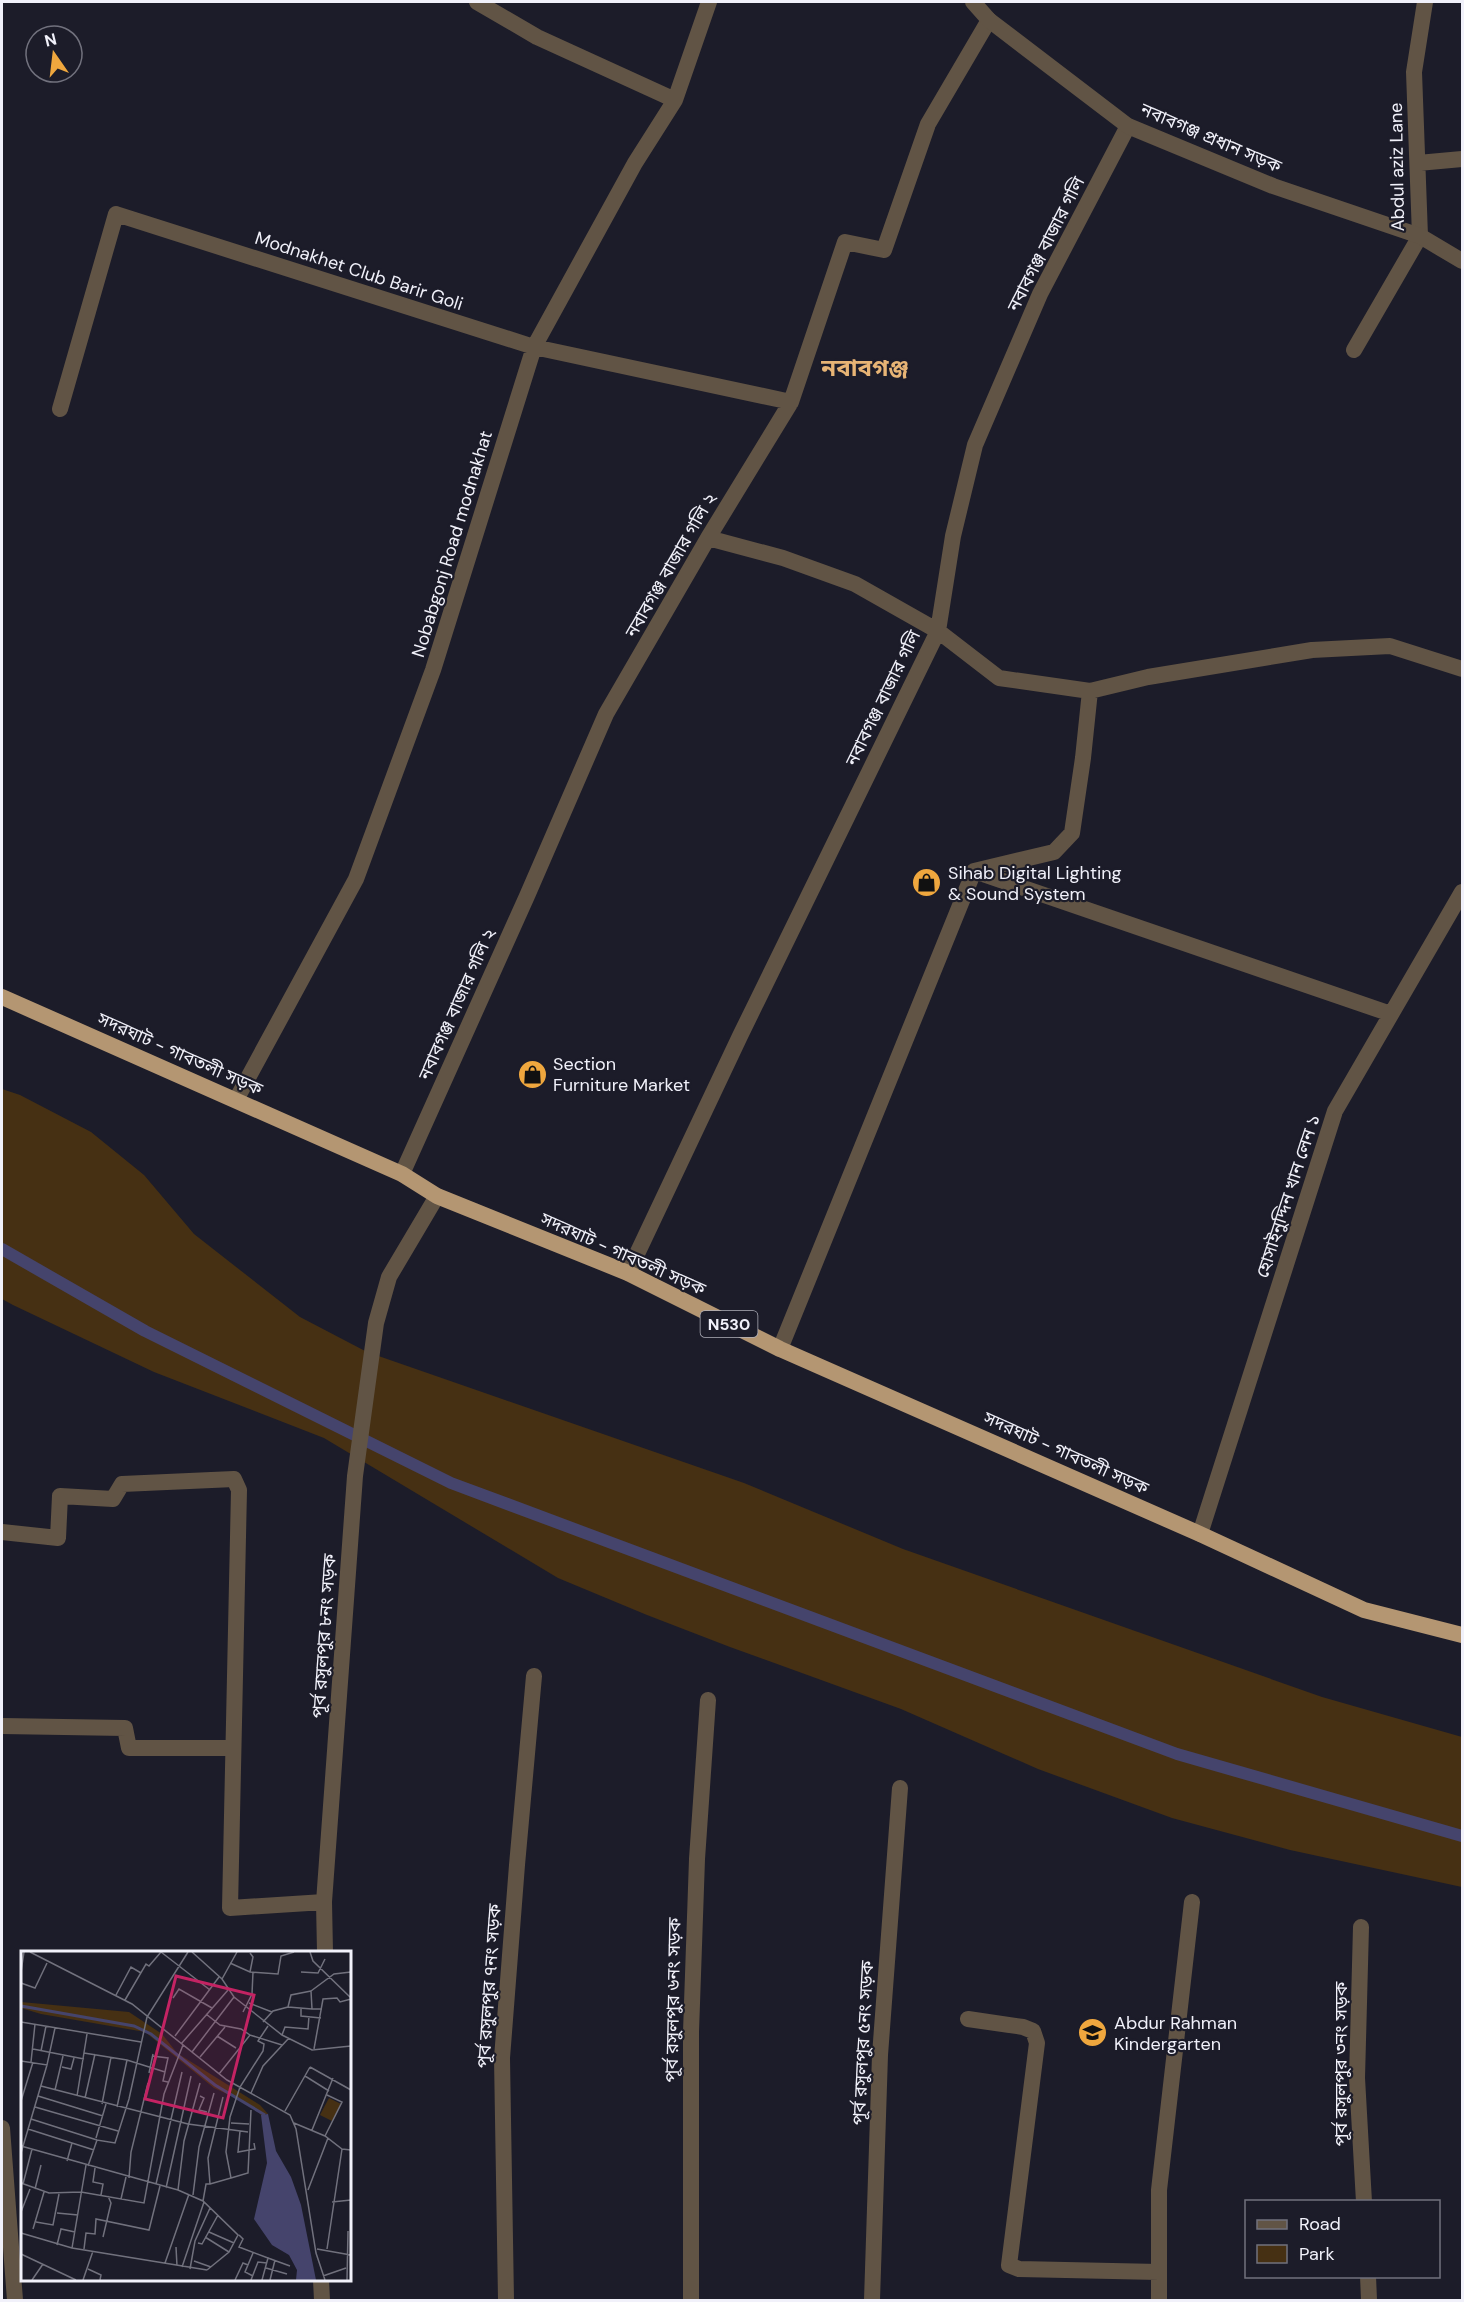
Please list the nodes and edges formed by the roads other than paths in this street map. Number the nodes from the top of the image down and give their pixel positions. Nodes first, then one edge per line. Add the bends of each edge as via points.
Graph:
1 (477, 2) edge
2 (709, 2) edge
3 (973, 2) edge
4 (1425, 2) edge
5 (989, 20) junction
6 (675, 100) junction
7 (1128, 126) junction
8 (1462, 159) edge
9 (1418, 163) junction
10 (1420, 236) junction
11 (1462, 261) edge
12 (534, 347) junction
13 (1354, 350) dead end
14 (791, 402) junction
15 (60, 409) dead end
16 (708, 538) junction
17 (938, 630) junction
18 (1462, 669) edge
19 (1090, 691) junction
20 (974, 871) junction
21 (1462, 892) edge
22 (2, 997) edge
23 (1391, 1014) junction
24 (236, 1100) junction
25 (402, 1174) junction
26 (437, 1196) junction
27 (628, 1273) junction
28 (780, 1349) junction
29 (2, 1532) edge
30 (1200, 1534) junction
31 (1462, 1635) edge
32 (534, 1676) dead end
33 (708, 1700) dead end
34 (2, 1726) edge
35 (232, 1748) junction
36 (900, 1788) dead end
37 (324, 1902) junction
38 (1192, 1902) dead end
39 (1361, 1927) dead end
40 (325, 1951) edge
41 (968, 2019) dead end
42 (2, 2128) edge
43 (1364, 2200) edge
44 (1159, 2272) junction
45 (1368, 2278) edge
46 (321, 2281) edge
47 (15, 2301) edge
48 (322, 2301) edge
49 (506, 2301) edge
50 (691, 2301) edge
51 (872, 2301) edge
52 (1159, 2301) edge
53 (1369, 2301) edge

1 - 6 street via 537,37
2 - 6 street, Nobabgonj Road modnakhat
3 - 5 street, নবাবগঞ্জ প্রধান সড়ক
4 - 9 street, Abdul aziz Lane via 1414,72
5 - 7 street, নবাবগঞ্জ প্রধান সড়ক
5 - 14 street, নবাবগঞ্জ বাজার গলি ২ via 928,124 884,250 845,242
6 - 12 street, Nobabgonj Road modnakhat via 635,163
7 - 10 street, নবাবগঞ্জ প্রধান সড়ক via 1273,186
7 - 17 street, নবাবগঞ্জ বাজার গলি via 1040,294 975,445 953,536
8 - 9 street
9 - 10 street, Abdul aziz Lane
10 - 11 street, নবাবগঞ্জ প্রধান সড়ক
10 - 13 street, Abdul aziz Lane
12 - 14 street, Modnakhet Club Barir Goli
12 - 15 street, Modnakhet Club Barir Goli via 116,214
12 - 24 street, Nobabgonj Road modnakhat via 433,670 356,879
14 - 16 street, নবাবগঞ্জ বাজার গলি ২
16 - 17 street via 783,558 855,584
16 - 25 street, নবাবগঞ্জ বাজার গলি ২ via 606,714
17 - 19 street via 999,678
17 - 27 street, নবাবগঞ্জ বাজার গলি
18 - 19 street via 1390,646 1312,650 1148,677
19 - 20 street via 1072,833 1054,852
20 - 23 street
20 - 28 street
21 - 23 street, হোসাইনুদ্দিন খান লেন ১
22 - 24 highway, সদরঘাট - গাবতলী সড়ক / N530
23 - 30 street, হোসাইনুদ্দিন খান লেন ১ via 1335,1111
24 - 25 highway, সদরঘাট - গাবতলী সড়ক / N530
25 - 26 highway, সদরঘাট - গাবতলী সড়ক / N530
26 - 27 highway, সদরঘাট - গাবতলী সড়ক / N530
26 - 37 street, পূর্ব রসুলপুর ৮নং সড়ক via 389,1277 376,1323 355,1476
27 - 28 highway, সদরঘাট - গাবতলী সড়ক / N530
28 - 30 highway, সদরঘাট - গাবতলী সড়ক / N530
29 - 35 street via 58,1538 60,1496 113,1499 122,1484 234,1479 239,1490
30 - 31 highway, সদরঘাট - গাবতলী সড়ক / N530 via 1364,1610
32 - 49 street, পূর্ব রসুলপুর ৭নং সড়ক via 502,2058
33 - 50 street, পূর্ব রসুলপুর ৬নং সড়ক via 691,2020
34 - 35 street via 125,1728 129,1748
35 - 37 street via 230,1908
36 - 51 street, পূর্ব রসুলপুর ৫নং সড়ক via 880,2055
37 - 40 street, পূর্ব রসুলপুর ৮নং সড়ক
38 - 44 street via 1159,2190
39 - 43 street, পূর্ব রসুলপুর ৩নং সড়ক via 1357,2078
41 - 44 street via 1023,2027 1033,2031 1037,2043 1009,2265 1019,2269
42 - 47 street
44 - 52 street
45 - 53 street
46 - 48 street

